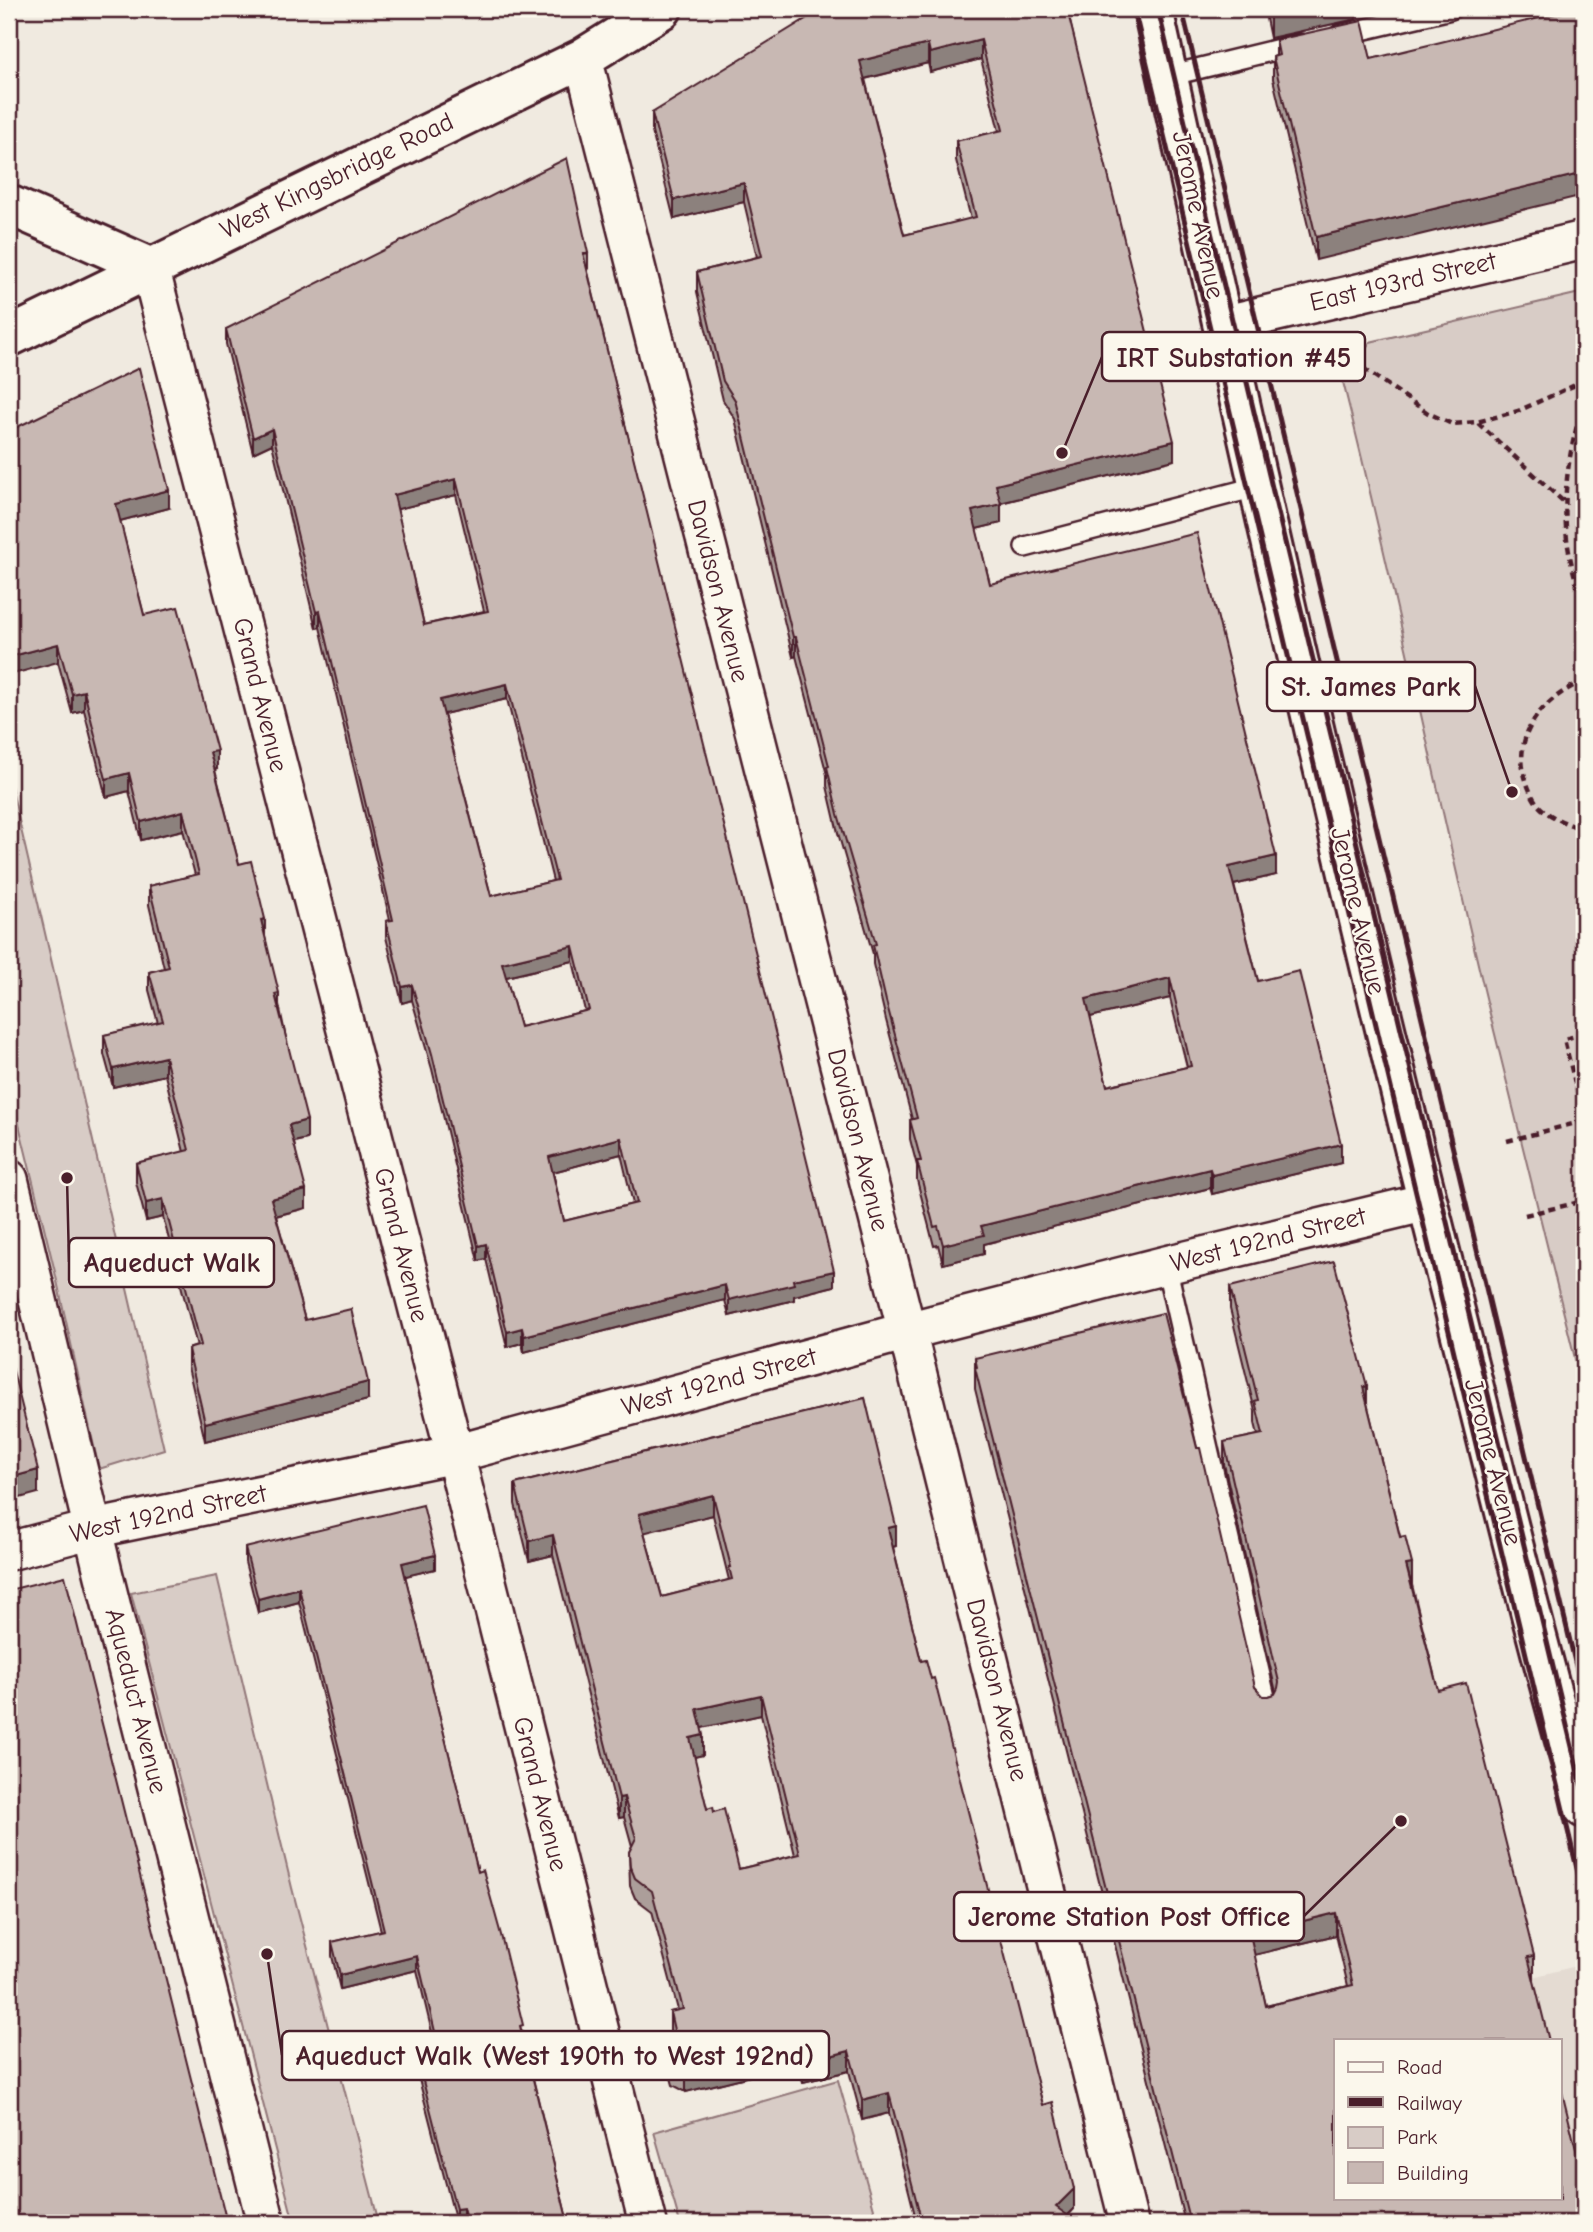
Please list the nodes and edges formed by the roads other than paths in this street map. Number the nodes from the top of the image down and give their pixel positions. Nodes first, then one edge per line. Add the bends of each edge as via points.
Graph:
1 (662, 9) edge
2 (1153, 9) edge
3 (1451, 9) edge
4 (1431, 12) edge
5 (583, 58) junction
6 (1168, 76) junction
7 (9, 205) edge
8 (1584, 240) edge
9 (150, 267) junction
10 (1222, 325) junction
11 (9, 337) edge
12 (1259, 486) junction
13 (1025, 547) dead end
14 (9, 1179) edge
15 (1427, 1202) junction
16 (1166, 1265) junction
17 (907, 1331) junction
18 (455, 1454) junction
19 (93, 1529) junction
20 (9, 1551) edge
21 (1267, 1706) edge
22 (1584, 1808) edge
23 (266, 2223) edge
24 (648, 2223) edge
25 (1129, 2223) edge

1 - 5 main road, West Kingsbridge Road
2 - 6 main road, Jerome Avenue
3 - 4 lane
4 - 6 lane
5 - 9 main road, West Kingsbridge Road
5 - 17 street, Davidson Avenue
6 - 10 main road, Jerome Avenue
7 - 9 main road
8 - 10 street, East 193rd Street
9 - 11 main road, West Kingsbridge Road
9 - 18 street, Grand Avenue
10 - 12 main road, Jerome Avenue
12 - 13 lane
12 - 15 main road, Jerome Avenue
14 - 19 street, Aqueduct Avenue
15 - 16 street, West 192nd Street
15 - 22 main road, Jerome Avenue
16 - 17 street, West 192nd Street
16 - 21 lane
17 - 18 street, West 192nd Street
17 - 25 street, Davidson Avenue
18 - 19 street, West 192nd Street
18 - 24 street, Grand Avenue
19 - 20 street, West 192nd Street
19 - 23 street, Aqueduct Avenue

